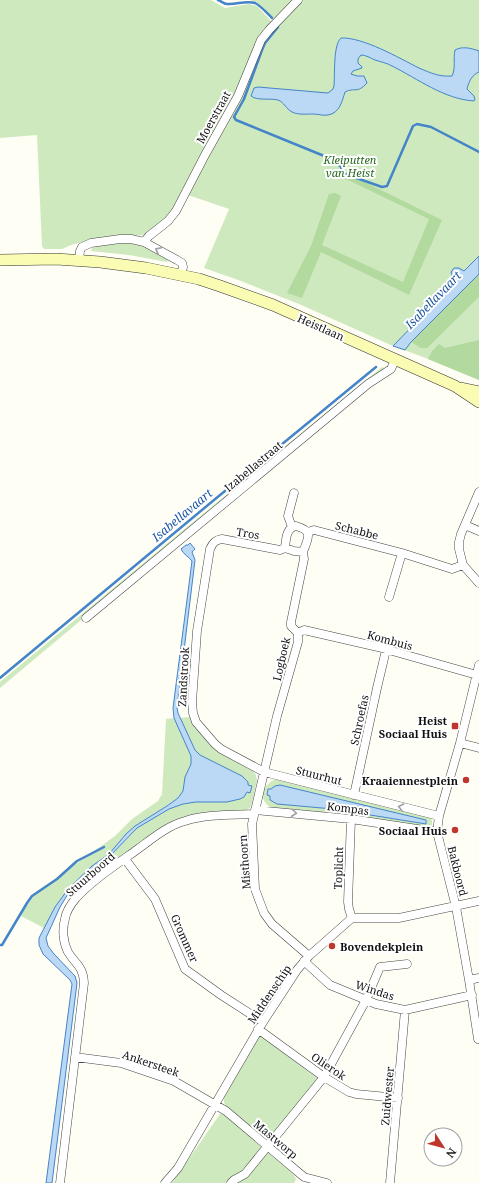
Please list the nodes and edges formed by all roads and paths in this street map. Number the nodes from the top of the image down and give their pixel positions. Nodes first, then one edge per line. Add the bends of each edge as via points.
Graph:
1 (298, 0) edge
2 (144, 242) junction
3 (0, 260) edge
4 (79, 260) junction
5 (181, 275) junction
6 (395, 360) junction
7 (458, 388) junction
8 (479, 392) edge
9 (479, 402) edge
10 (479, 492) edge
11 (294, 493) dead end
12 (465, 525) junction
13 (292, 527) junction
14 (479, 531) edge
15 (308, 532) junction
16 (286, 548) junction
17 (210, 549) joint
18 (303, 552) junction
19 (402, 553) junction
20 (464, 565) junction
21 (479, 583) edge
22 (389, 597) dead end
23 (86, 618) dead end
24 (298, 633) junction
25 (386, 650) junction
26 (479, 665) edge
27 (477, 675) junction
28 (460, 743) junction
29 (479, 748) edge
30 (264, 772) junction
31 (354, 795) junction
32 (255, 812) junction
33 (439, 816) junction
34 (351, 819) junction
35 (437, 832) junction
36 (125, 858) junction
37 (479, 901) edge
38 (456, 907) junction
39 (352, 918) junction
40 (307, 959) junction
41 (407, 964) dead end
42 (479, 978) edge
43 (469, 980) junction
44 (472, 995) junction
45 (366, 1000) junction
46 (405, 1010) junction
47 (261, 1025) junction
48 (478, 1039) edge
49 (75, 1057) junction
50 (324, 1077) junction
51 (398, 1098) junction
52 (215, 1105) junction
53 (268, 1147) junction
54 (302, 1180) edge
55 (60, 1183) edge
56 (165, 1183) edge
57 (231, 1183) edge
58 (327, 1183) edge
59 (390, 1183) edge

1 - 2 street, Moerstraat via 261,40 238,96 176,211
2 - 4 street via 120,239 91,243 82,247
5 -> 2 street via 182,264
3 - 4 main road, Heistlaan
4 - 5 main road, Heistlaan via 124,264
5 - 6 main road, Heistlaan via 273,305
6 - 7 main road, Heistlaan
6 - 23 street, Izabellastraat via 391,369 368,384
7 - 8 main road, Heistlaan
7 - 9 main road, Heistlaan
10 - 12 street
11 - 13 street via 288,516
12 - 14 street
12 - 20 street via 459,542
13 - 15 street via 296,526
13 - 16 street via 289,530
15 - 18 street
15 - 19 street, Schabbe via 314,530
16 - 17 street, Tros via 280,550 222,539 212,544
16 - 18 street
17 - 30 street, Zandstrook via 197,631 193,713 196,722 221,749
18 - 24 street, Logboek via 304,559 291,622 291,626
19 - 20 street, Schabbe via 452,569
19 - 22 street
20 - 21 street
24 - 25 street, Kombuis via 304,630
24 - 30 street, Logboek via 298,642
25 - 27 street, Kombuis
25 - 31 street, Schroefas
26 - 27 street, Bakboord
27 - 28 street, Bakboord
28 - 29 street
28 - 33 street, Bakboord
30 - 31 street, Stuurhut
30 - 32 street, Misthoorn
33 -> 31 street, Stuurhut
32 -> 34 street, Kompas
32 - 36 street, Stuurboord via 186,820 169,827
32 - 40 street, Misthoorn via 252,824 255,889 264,913 272,924
33 - 35 street, Bakboord
34 - 35 street, Kompas
34 - 39 street, Toplicht via 348,902
35 - 38 street, Bakboord
36 - 47 street, Grommer via 155,900 185,969
36 - 49 street, Stuurboord via 89,886 68,908 65,918 64,940 68,951 81,968 84,979
37 - 38 street
38 - 39 street via 399,918
38 - 43 street, Bakboord
39 - 40 street, Middenschip
40 - 45 street, Windas via 330,985
40 - 47 street, Middenschip
41 - 45 street via 380,967
42 - 43 street
43 - 44 street, Bakboord
44 - 46 street, Windas
44 - 48 street, Bakboord
45 - 46 street, Windas
45 - 50 street
46 - 51 street, Zuidwester
47 - 50 street, Olierok
47 - 52 street, Middenschip
49 - 52 street, Ankersteek via 121,1063 174,1081
49 - 55 street, Stuurboord
50 - 51 street, Olierok via 356,1094
50 - 53 street
51 - 59 street, Zuidwester
52 - 53 street, Mastworp via 226,1111
52 - 56 street, Middenschip via 178,1168
53 - 54 street, Mastworp
53 - 57 street via 245,1174
54 - 58 street, Mastworp

